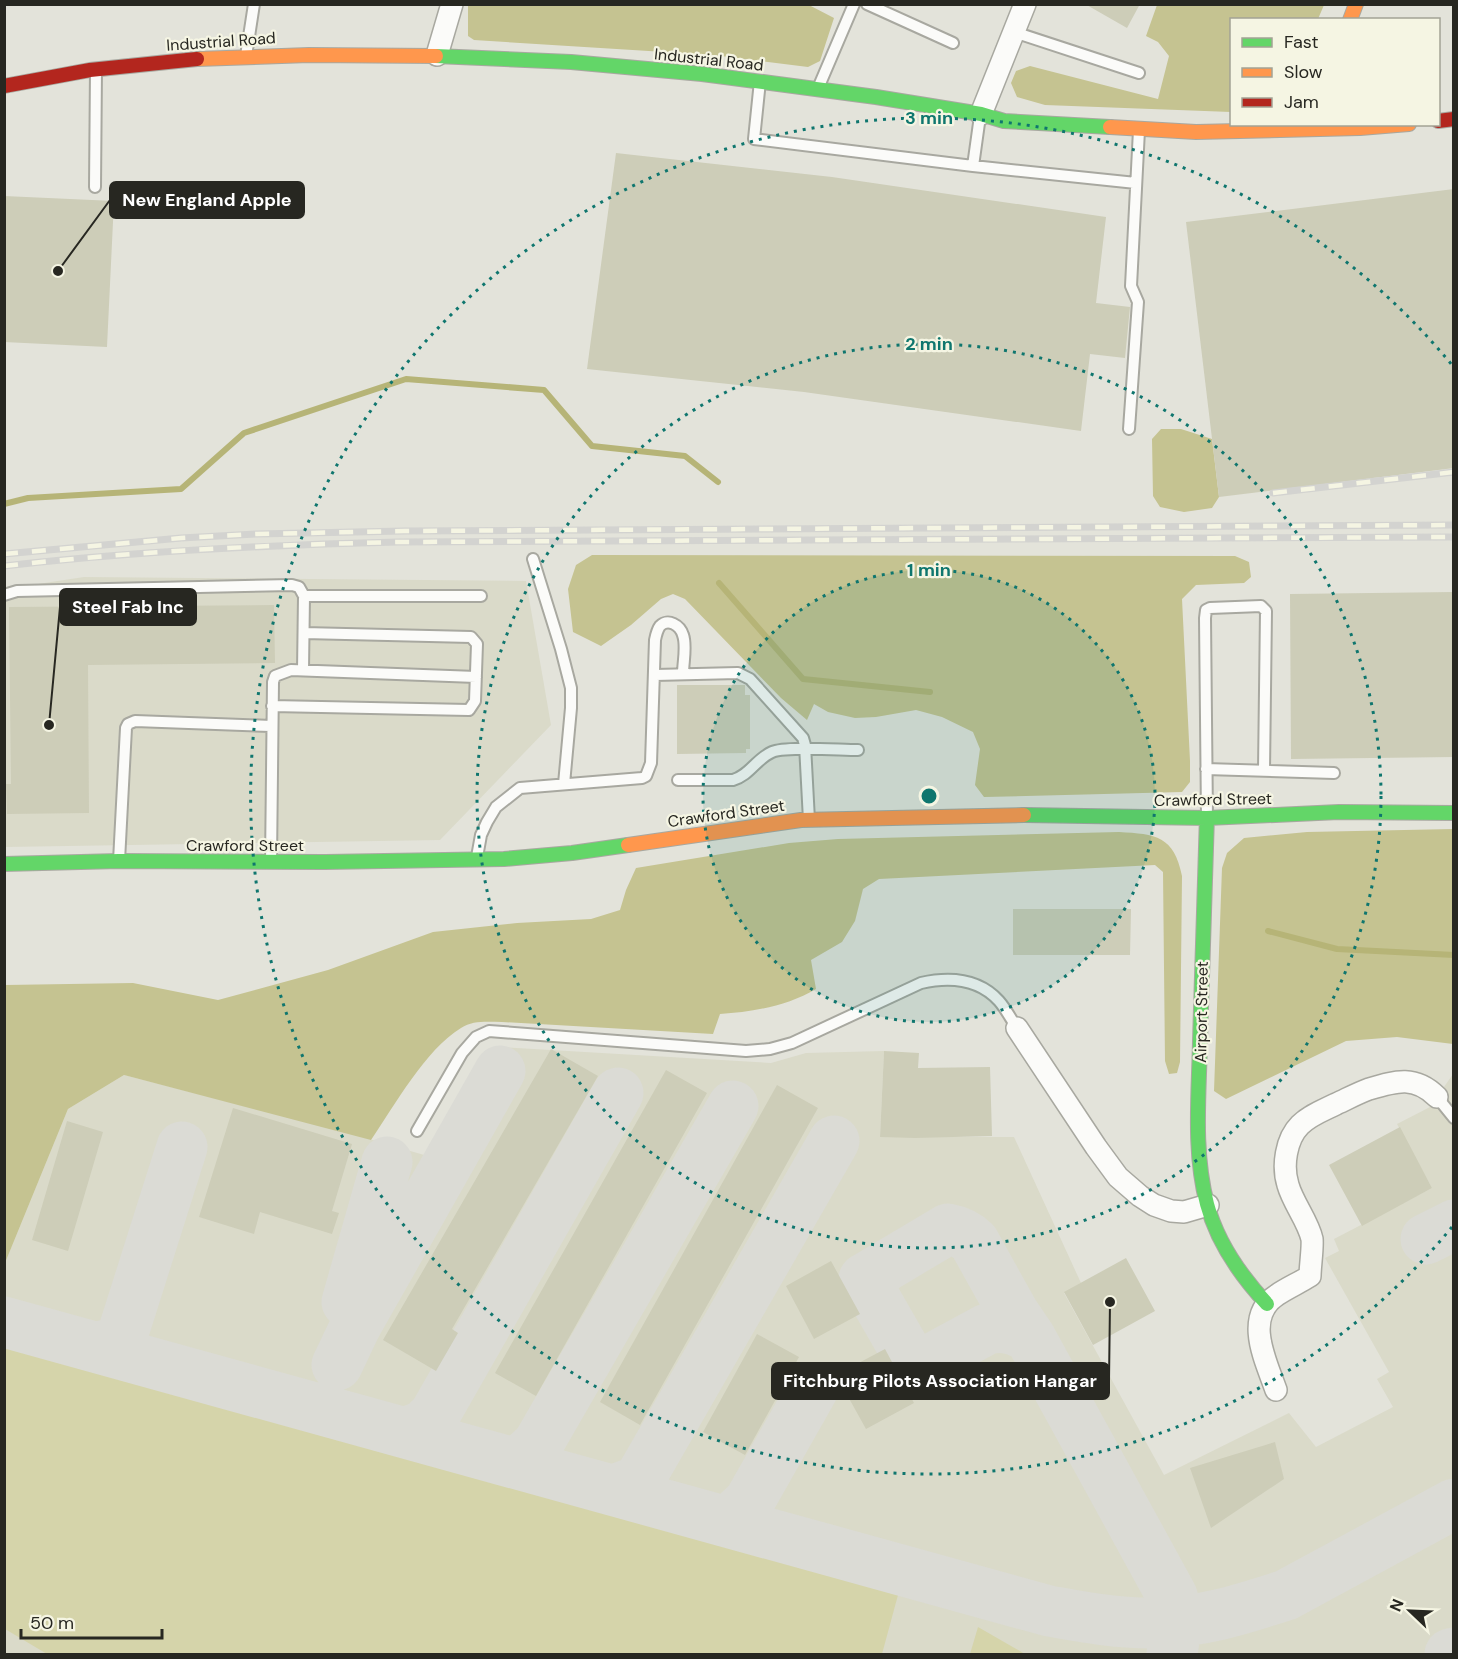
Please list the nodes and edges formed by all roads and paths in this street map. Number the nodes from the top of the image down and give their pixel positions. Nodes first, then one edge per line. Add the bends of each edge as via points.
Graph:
1 (254, 4) edge
2 (452, 4) edge
3 (854, 4) edge
4 (867, 4) edge
5 (1025, 4) edge
6 (1014, 32) junction
7 (953, 43) dead end
8 (437, 55) junction
9 (246, 56) junction
10 (96, 69) junction
11 (1139, 73) dead end
12 (760, 81) junction
13 (4, 86) edge
14 (818, 89) junction
15 (981, 114) junction
16 (1341, 126) edge
17 (1307, 127) edge
18 (1139, 130) junction
19 (973, 166) junction
20 (1136, 183) junction
21 (95, 187) dead end
22 (1129, 429) dead end
23 (533, 559) dead end
24 (4, 595) edge
25 (304, 596) junction
26 (481, 596) dead end
27 (304, 633) junction
28 (303, 670) junction
29 (683, 674) junction
30 (655, 675) junction
31 (476, 677) junction
32 (272, 706) junction
33 (271, 726) junction
34 (805, 750) junction
35 (858, 750) dead end
36 (1206, 769) junction
37 (1264, 770) junction
38 (1334, 773) dead end
39 (678, 780) dead end
40 (564, 784) junction
41 (1454, 813) edge
42 (1207, 818) junction
43 (809, 820) junction
44 (119, 861) junction
45 (477, 861) junction
46 (271, 862) junction
47 (4, 864) edge
48 (1017, 1028) joint
49 (1437, 1097) joint
50 (1454, 1118) edge
51 (417, 1131) dead end
52 (1208, 1205) junction
53 (1267, 1304) junction
54 (1276, 1390) dead end

1 - 9 lane
2 - 8 street
3 - 14 lane
4 - 7 lane
5 - 6 street
6 - 11 lane
6 - 15 street
8 - 9 street, Industrial Road
8 - 12 street, Industrial Road via 613,66
9 - 10 street, Industrial Road
10 - 13 street, Industrial Road
10 - 21 lane
12 - 14 street, Industrial Road
12 - 19 lane via 754,138
14 - 15 street, Industrial Road
15 - 18 street, Industrial Road via 1004,121
15 - 19 lane
16 - 17 street, Industrial Road
17 - 18 street, Industrial Road via 1224,133
18 - 20 lane
19 - 20 lane
20 - 22 lane via 1131,286 1138,302
23 - 40 lane via 571,688
24 - 25 lane via 17,591 292,585 299,587
25 - 26 lane
25 - 27 lane
27 - 28 lane
27 - 31 lane via 471,637 477,644
28 - 31 lane
28 - 32 lane via 275,676
29 - 30 lane
29 - 30 lane via 684,636 681,629 669,622 658,628 655,639
29 - 34 lane via 744,675 800,733
30 - 40 lane via 651,763 646,776
31 - 32 lane via 475,701 469,710
32 - 33 lane
33 - 44 lane via 135,721 128,724
33 - 46 lane
34 - 35 lane
34 - 39 lane via 772,752 748,774 734,780
34 - 43 lane
36 - 37 lane
36 - 37 lane via 1206,610 1261,606 1266,611
36 - 42 lane
37 - 38 lane
40 - 45 lane via 520,788 508,796 487,822
41 - 42 street, Crawford Street via 1339,812
42 - 43 street, Crawford Street via 1066,814
42 - 52 street, Airport Street via 1199,1140
43 - 45 street, Crawford Street via 572,853
44 - 46 street, Crawford Street
44 - 47 street, Crawford Street
45 - 46 street, Crawford Street
48 - 51 lane via 988,991 959,980 942,979 912,987 792,1043 770,1049 746,1051 489,1031 476,1037 462,1053
48 - 52 street via 1118,1177 1154,1205 1184,1212
49 - 50 lane
49 - 53 street via 1421,1085 1398,1081 1363,1091 1300,1125 1286,1153 1285,1171 1312,1240 1310,1276
52 - 53 street, Airport Street via 1238,1269
53 - 54 street via 1259,1320 1258,1339

